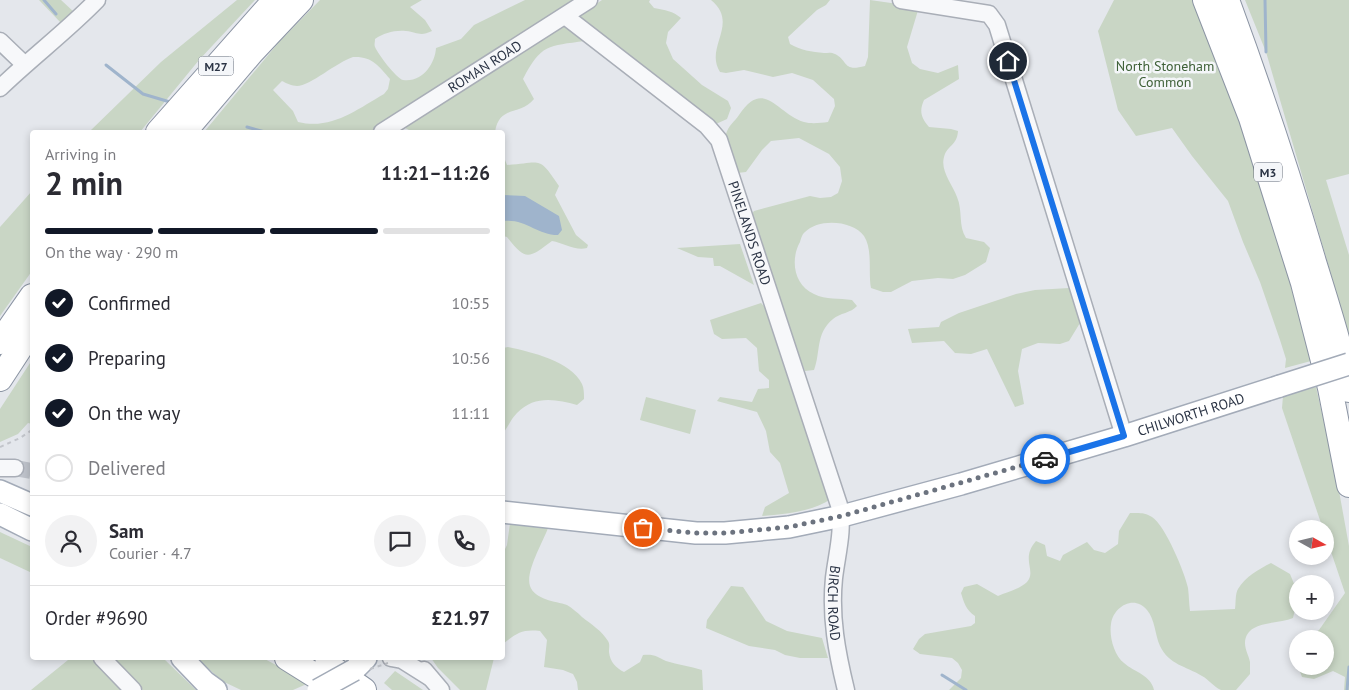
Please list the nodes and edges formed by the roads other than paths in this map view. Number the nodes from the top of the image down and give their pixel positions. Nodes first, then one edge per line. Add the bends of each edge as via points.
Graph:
1 (97, 0) edge
2 (275, 0) edge
3 (301, 0) edge
4 (589, 0) edge
5 (901, 0) edge
6 (1205, 0) edge
7 (1227, 0) edge
8 (564, 16) junction
9 (0, 41) edge
10 (24, 64) junction
11 (0, 88) edge
12 (160, 130) edge
13 (186, 130) edge
14 (385, 130) edge
15 (30, 299) edge
16 (30, 333) edge
17 (0, 342) edge
18 (1349, 364) edge
19 (0, 378) edge
20 (1349, 390) edge
21 (1124, 436) junction
22 (1349, 485) edge
23 (0, 491) edge
24 (30, 504) edge
25 (505, 512) edge
26 (0, 514) edge
27 (842, 516) junction
28 (30, 529) edge
29 (104, 660) edge
30 (184, 660) edge
31 (290, 660) edge
32 (334, 660) edge
33 (416, 660) edge
34 (374, 665) edge
35 (429, 677) junction
36 (133, 690) edge
37 (216, 690) edge
38 (318, 690) edge
39 (338, 690) edge
40 (441, 690) edge
41 (846, 690) edge

1 - 10 street via 78,20
2 - 12 highway, M27
3 - 13 highway, M27
4 - 8 street, ROMAN ROAD
5 - 21 street via 989,14 996,24
6 - 22 highway, M3 via 1251,118 1303,284 1330,388
7 - 20 highway, M3 via 1291,183
8 - 14 street, ROMAN ROAD
8 - 27 street, PINELANDS ROAD via 707,126 719,140
9 - 10 street
10 - 11 street
15 - 17 highway
16 - 19 highway
18 - 21 main road, CHILWORTH ROAD, bridge
21 - 27 main road, CHILWORTH ROAD
23 - 24 main road
25 - 27 main road, CHILWORTH ROAD via 696,533 789,527
26 - 28 main road
27 - 41 street, BIRCH ROAD via 833,604 835,644
29 - 36 street
30 - 37 main road
31 - 39 highway
32 - 34 highway
33 - 35 street
34 - 35 street via 402,660
34 - 38 main road, bridge
35 - 40 street

